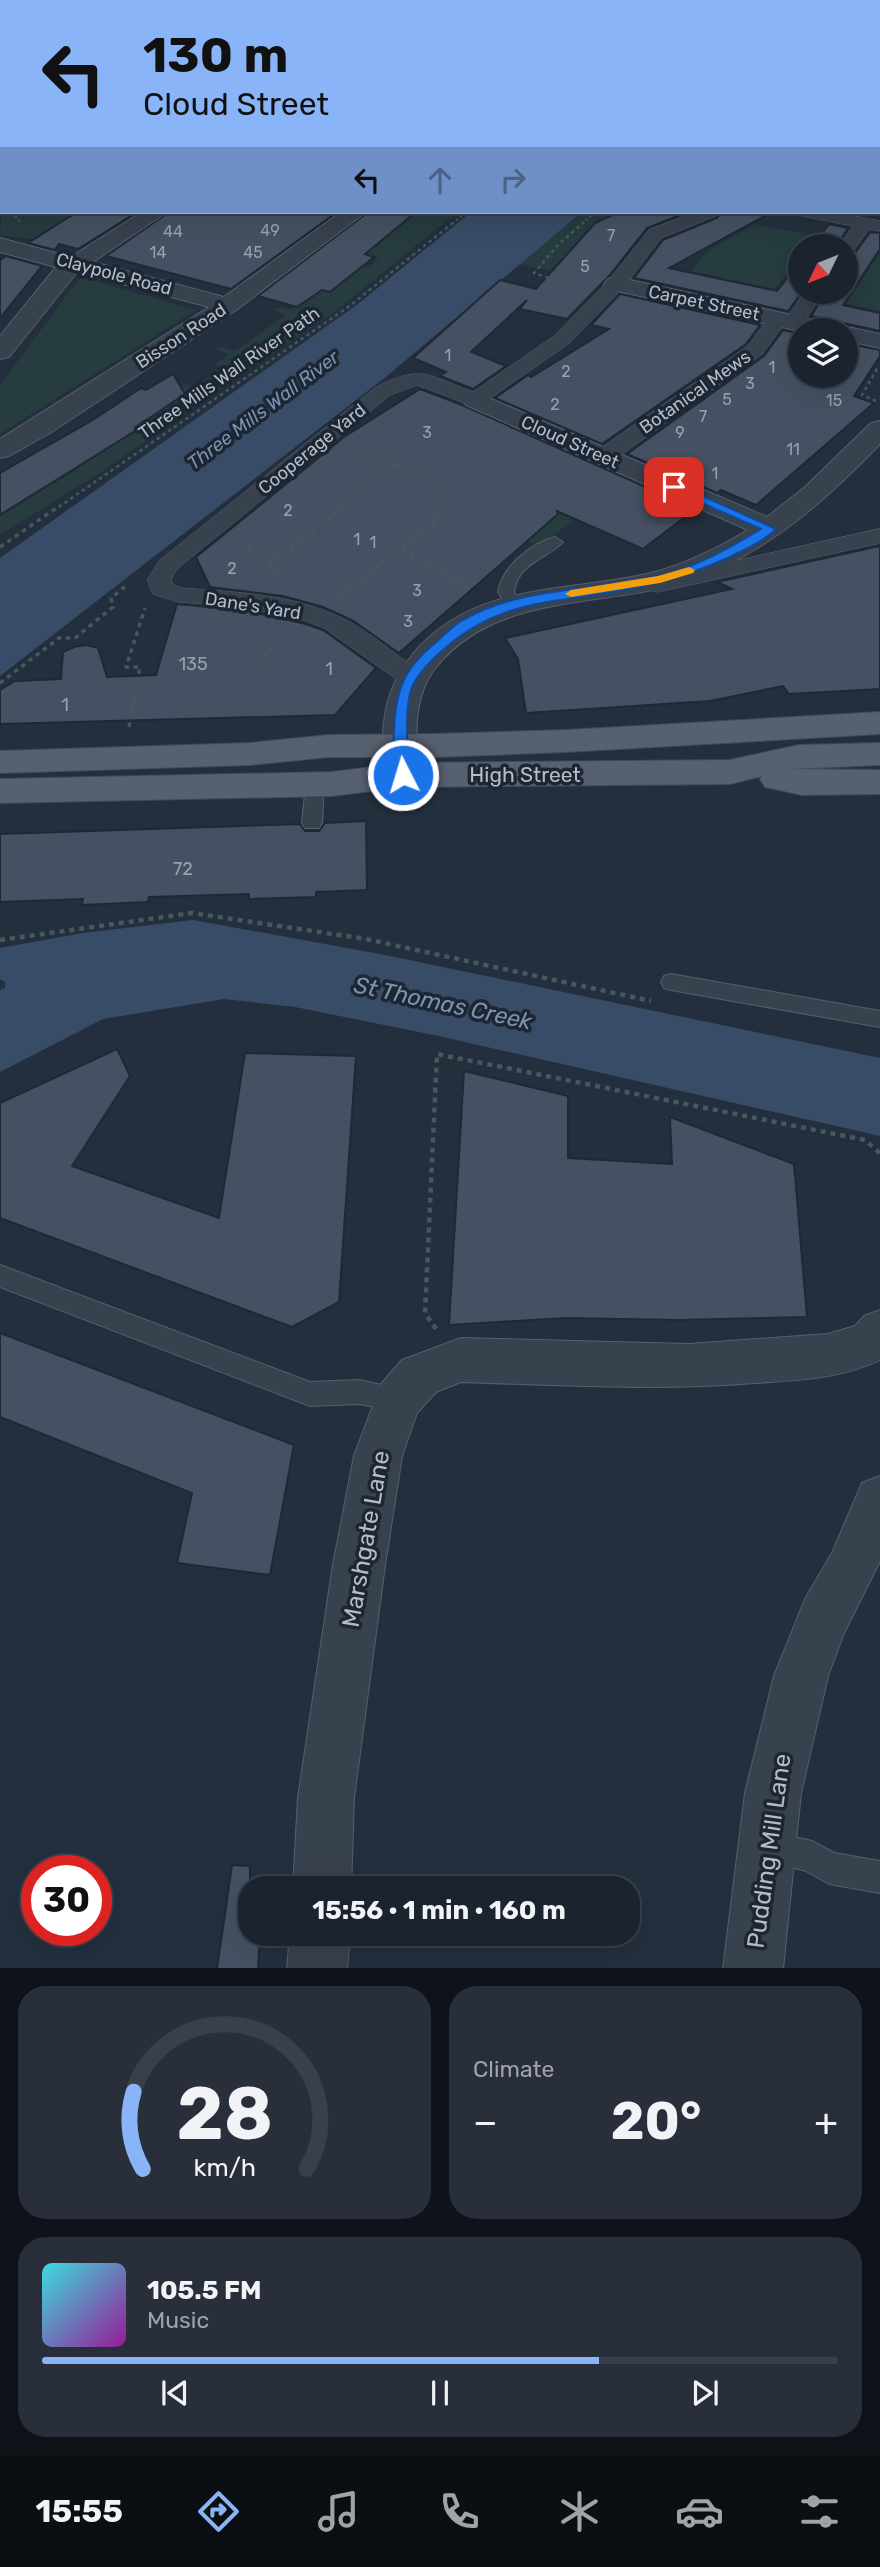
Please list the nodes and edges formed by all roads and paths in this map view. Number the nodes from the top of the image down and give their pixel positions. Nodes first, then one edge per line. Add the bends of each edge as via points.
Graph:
1 (153, 214) edge
2 (352, 214) edge
3 (464, 214) edge
4 (593, 214) edge
5 (705, 214) edge
6 (819, 214) edge
7 (872, 224) edge
8 (858, 237) edge
9 (0, 245) edge
10 (73, 263) junction
11 (554, 281) dead end
12 (616, 284) junction
13 (803, 304) edge
14 (228, 305) junction
15 (786, 320) junction
16 (0, 352) edge
17 (880, 363) edge
18 (875, 372) junction
19 (880, 374) edge
20 (408, 379) joint
21 (475, 400) junction
22 (880, 402) edge
23 (880, 429) edge
24 (0, 450) edge
25 (366, 452) dead end
26 (603, 457) junction
27 (395, 464) junction
28 (219, 524) junction
29 (770, 529) junction
30 (880, 536) edge
31 (555, 542) dead end
32 (0, 547) edge
33 (402, 549) junction
34 (269, 565) junction
35 (165, 577) junction
36 (466, 586) dead end
37 (628, 586) junction
38 (350, 589) dead end
39 (514, 604) junction
40 (310, 614) junction
41 (272, 643) dead end
42 (260, 665) dead end
43 (411, 677) junction
44 (0, 683) edge
45 (132, 715) dead end
46 (880, 723) edge
47 (880, 754) edge
48 (402, 761) junction
49 (0, 762) edge
50 (730, 772) junction
51 (880, 782) edge
52 (315, 784) junction
53 (0, 791) edge
54 (312, 823) dead end
55 (0, 940) edge
56 (671, 982) dead end
57 (664, 1004) dead end
58 (880, 1019) edge
59 (880, 1153) edge
60 (0, 1276) edge
61 (877, 1343) edge
62 (461, 1360) junction
63 (398, 1400) junction
64 (880, 1501) edge
65 (766, 1846) junction
66 (323, 1876) edge
67 (880, 1877) edge
68 (319, 1946) edge
69 (317, 1968) edge
70 (753, 1968) edge

1 - 10 street
2 - 14 street, Bisson Road
3 - 32 path, Three Mills Wall River Path via 351,305
4 - 11 path via 534,273
5 - 12 street via 655,234
6 - 7 street
7 - 8 street
9 - 10 street, Claypole Road
10 - 14 street, Claypole Road
10 - 16 street
12 - 15 street, Carpet Street
12 - 21 street via 561,340
13 - 15 street, Botanical Mews
14 - 24 street, Bisson Road
15 - 26 street, Botanical Mews via 755,350
17 - 18 path
18 - 19 path
18 - 22 path via 862,396
20 - 21 street, Cloud Street
20 - 28 street, Cooperage Yard via 371,400
21 - 26 street, Cloud Street
23 - 29 street via 808,501
25 - 27 path
26 - 29 street, Cloud Street via 681,481
27 - 33 path via 431,479 436,491 426,498 437,503 439,520
27 - 34 path
28 - 34 path
28 - 35 street
29 - 37 street via 684,572
30 - 37 street via 695,578 630,590
31 - 39 lane via 537,551 508,578 506,592
33 - 36 path
33 - 38 path
34 - 40 path via 292,586
35 - 40 street, Dane's Yard via 178,595 243,600
35 - 44 path via 139,576 111,598 113,607 75,638 60,638
35 - 45 path via 154,600 148,600 126,667 140,667
37 - 39 street
39 - 43 street via 462,626 426,657
40 - 43 street, Dane's Yard via 332,623
41 - 42 path
43 - 48 street via 404,694
46 - 48 main road, High Street
47 - 50 main road, High Street via 799,757
48 - 49 main road, High Street via 333,745 281,747 250,754
48 - 50 main road, High Street
48 - 52 main road, High Street
50 - 51 main road via 802,783
52 - 53 main road, High Street
52 - 54 lane
55 - 57 path via 192,913 366,939
56 - 58 lane
59 - 62 path via 865,1140 437,1054 425,1313
60 - 63 lane via 310,1394 360,1392
61 - 62 street, Marshgate Lane via 828,1356 689,1366
62 - 63 street, Marshgate Lane via 419,1376
63 - 66 street, Marshgate Lane via 378,1456 359,1565 326,1798
64 - 65 street, Pudding Mill Lane via 801,1676 773,1793
65 - 67 lane via 812,1857 830,1868
65 - 70 street, Pudding Mill Lane
68 - 69 street

